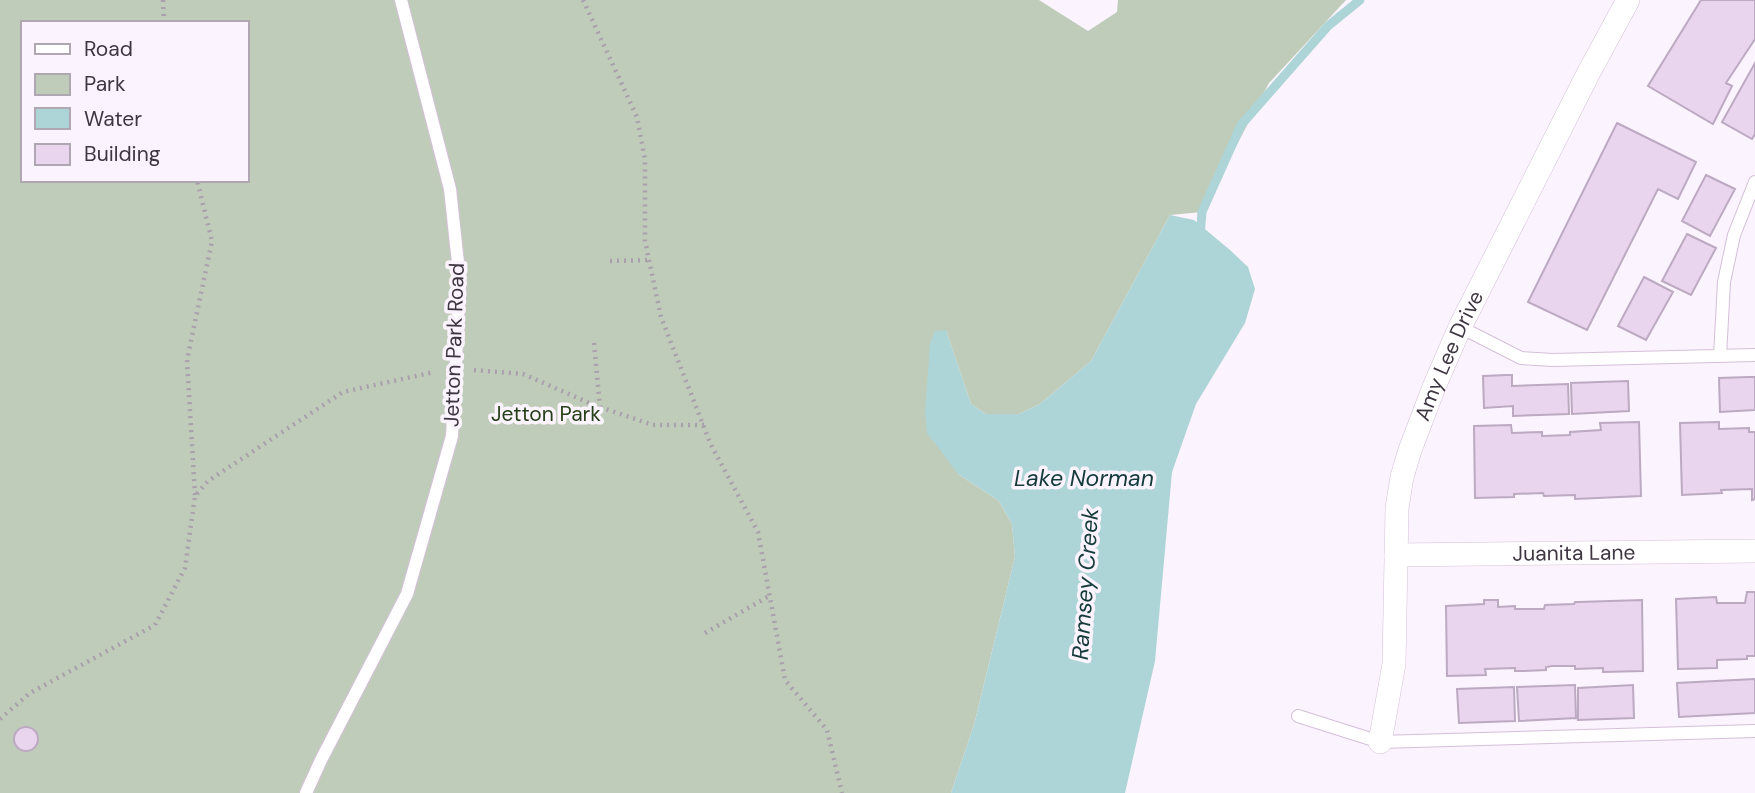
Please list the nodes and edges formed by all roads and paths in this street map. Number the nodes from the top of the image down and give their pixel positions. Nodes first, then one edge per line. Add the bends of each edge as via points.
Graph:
1 (163, 0) edge
2 (401, 0) edge
3 (583, 0) edge
4 (1626, 0) edge
5 (164, 21) edge
6 (197, 182) edge
7 (1755, 182) edge
8 (649, 260) junction
9 (610, 261) dead end
10 (1460, 327) junction
11 (594, 343) dead end
12 (1755, 355) edge
13 (1720, 356) junction
14 (455, 368) junction
15 (600, 407) junction
16 (704, 425) junction
17 (195, 496) junction
18 (1755, 551) edge
19 (1396, 555) junction
20 (769, 596) junction
21 (705, 633) dead end
22 (1298, 716) dead end
23 (0, 719) edge
24 (1755, 731) edge
25 (1380, 741) junction
26 (306, 793) edge
27 (842, 793) edge

1 - 5 path
2 - 14 lane, Jetton Park Road via 450,189 460,281
3 - 8 path via 636,117 645,160
4 - 10 street, Amy Lee Drive
6 - 17 path via 212,241 187,360
7 - 13 lane via 1734,234 1726,270
8 - 9 path
8 - 16 path via 661,317
10 - 13 lane via 1521,358
10 - 19 street, Amy Lee Drive via 1407,459 1397,508
11 - 15 path
12 - 13 lane
14 - 15 path via 523,374
14 - 17 path via 343,392 208,481
14 - 26 lane, Jetton Park Road via 452,436 407,594
15 - 16 path via 653,425
16 - 20 path via 758,532
17 - 23 path via 185,568 155,625 30,693
18 - 19 street, Juanita Lane
19 - 25 street, Amy Lee Drive via 1394,664
20 - 21 path
20 - 27 path via 785,681 827,730
22 - 25 lane
24 - 25 lane

